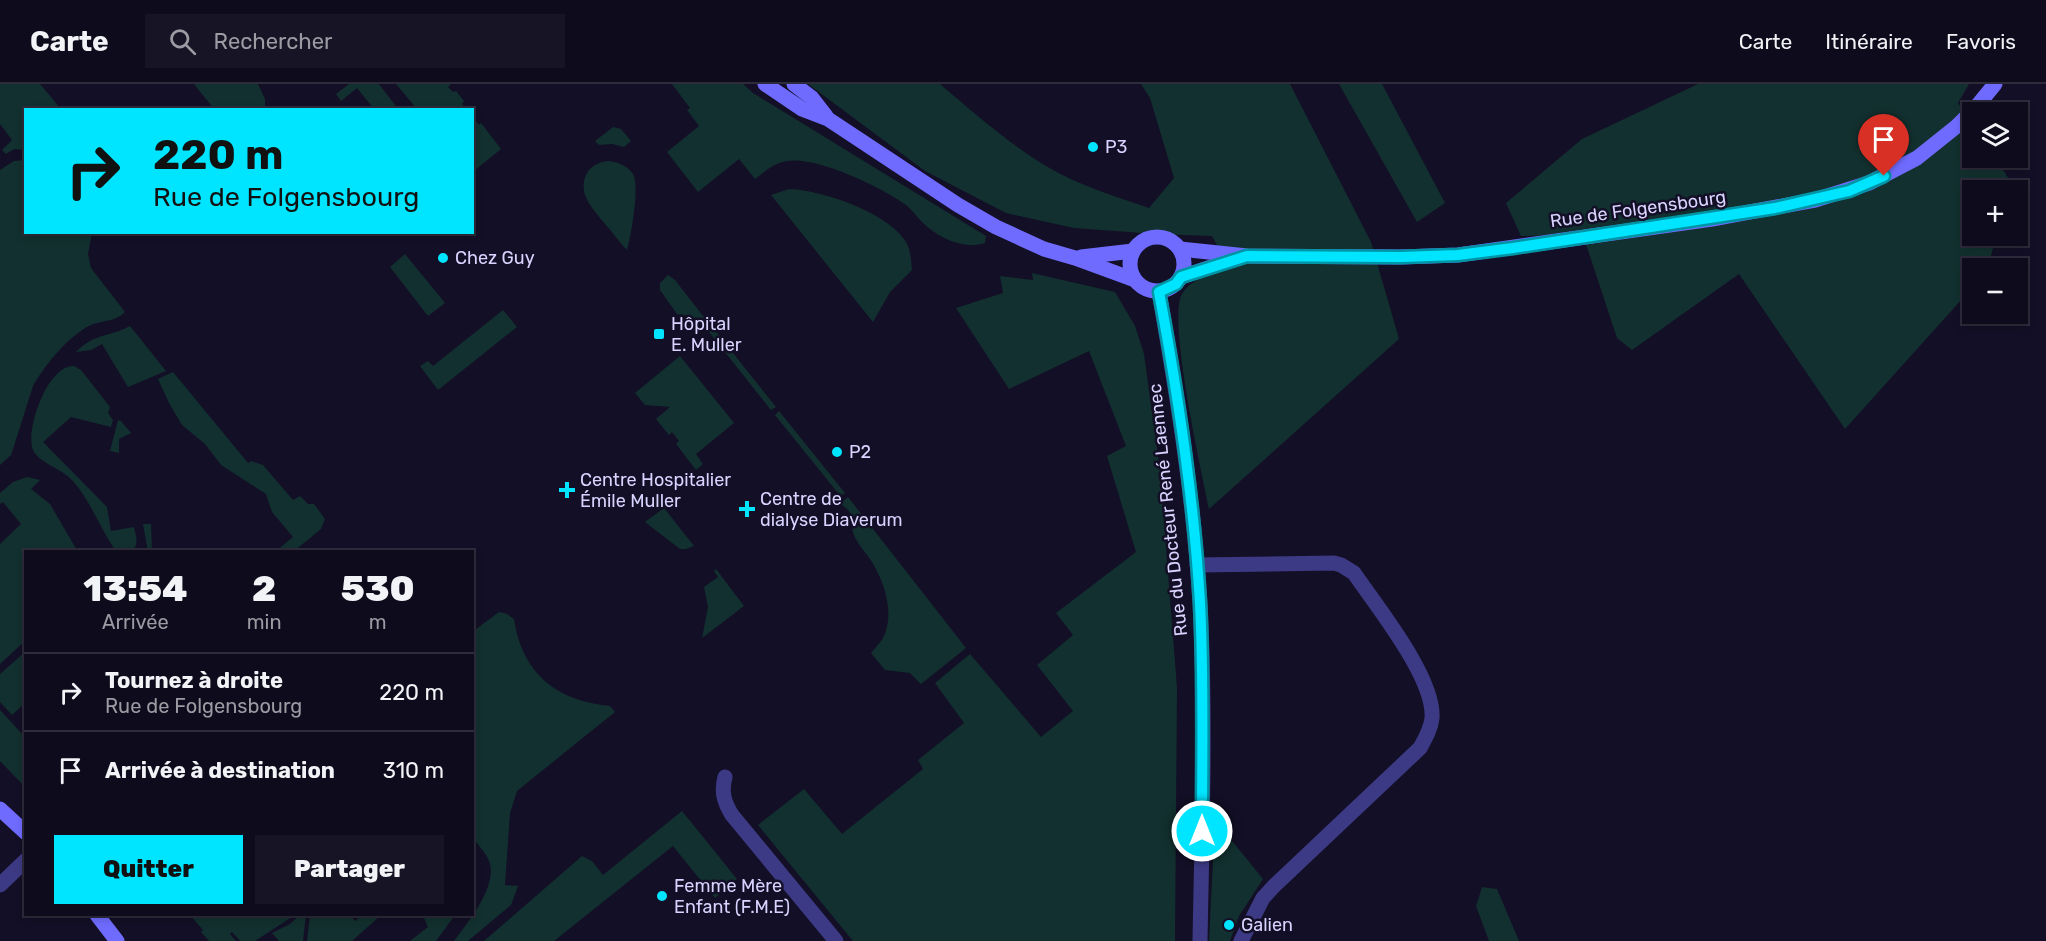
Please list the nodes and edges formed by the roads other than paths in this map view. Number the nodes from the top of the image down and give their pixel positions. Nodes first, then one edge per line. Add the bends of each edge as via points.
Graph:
1 (765, 84) edge
2 (794, 84) edge
3 (1995, 84) edge
4 (828, 119) junction
5 (1180, 249) junction
6 (1133, 251) junction
7 (1247, 256) junction
8 (1075, 258) junction
9 (1181, 277) junction
10 (1135, 280) junction
11 (1159, 292) junction
12 (1197, 565) junction
13 (725, 777) dead end
14 (0, 809) edge
15 (24, 830) edge
16 (24, 862) edge
17 (0, 885) edge
18 (98, 916) edge
19 (117, 941) edge
20 (836, 941) edge
21 (1200, 941) edge
22 (1241, 941) edge

1 - 4 main road via 802,109
2 - 4 main road via 812,98
3 - 7 main road, Rue de Folgensbourg via 1957,126 1917,158 1869,183 1815,200 1713,219 1458,255
4 - 8 main road via 996,227
5 - 6 main road via 1171,241 1150,237
5 - 7 main road, Rue de Folgensbourg
5 - 9 main road
6 - 8 main road
6 - 10 main road via 1130,271
7 - 9 main road, Rue de Folgensbourg
8 - 10 main road
9 - 11 main road
10 - 11 main road via 1141,287
11 - 12 street, Rue du Docteur René Laennec
12 - 21 street, Rue du Docteur René Laennec via 1202,667
12 - 22 street via 1341,565 1354,573 1420,669 1431,702 1430,729 1420,748 1274,886 1263,898
13 - 20 street via 723,796 732,815
14 - 15 main road
16 - 17 street
18 - 19 main road

